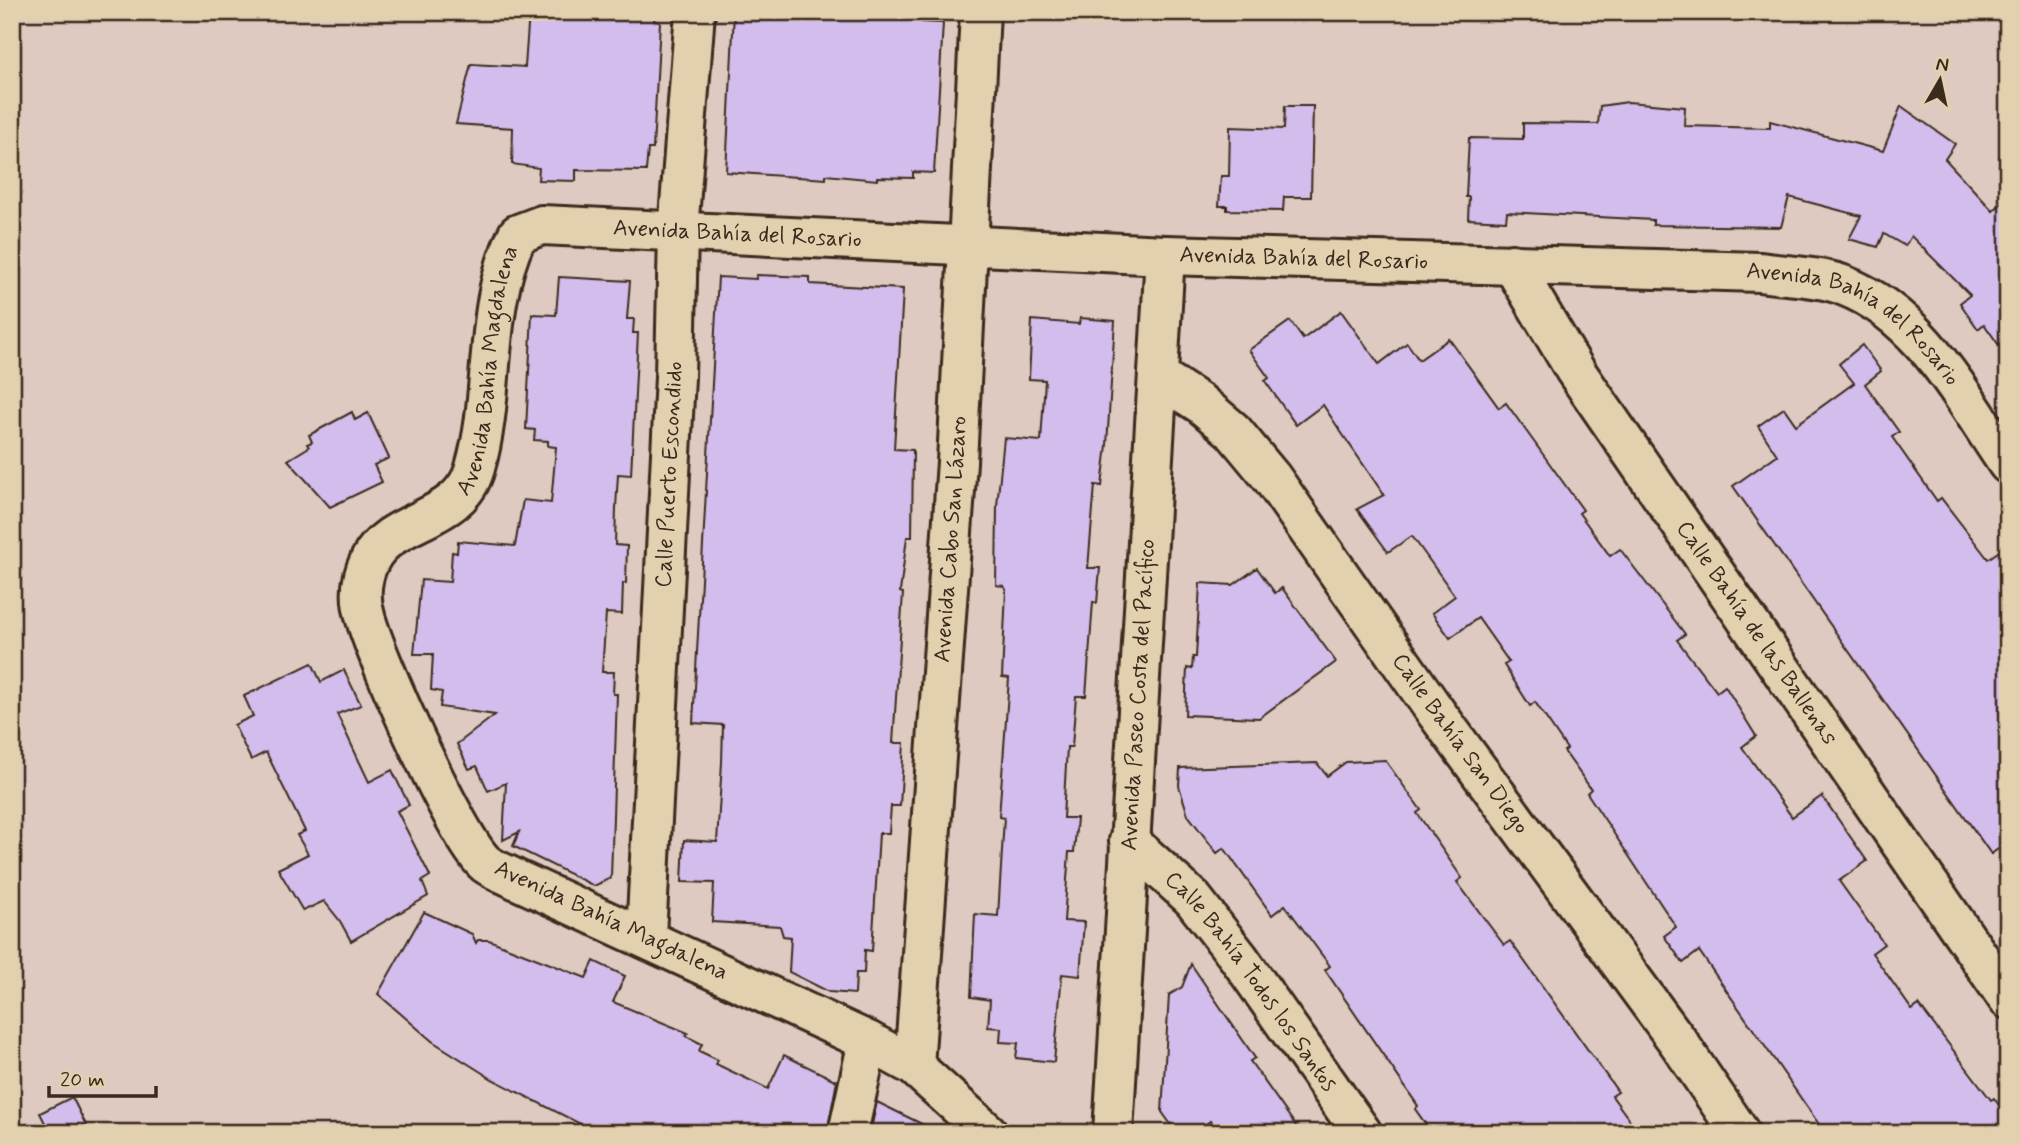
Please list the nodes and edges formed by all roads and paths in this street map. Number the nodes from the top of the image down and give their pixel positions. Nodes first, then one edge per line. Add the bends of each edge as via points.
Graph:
1 (695, 12) edge
2 (980, 12) edge
3 (678, 232) junction
4 (518, 234) joint
5 (969, 246) junction
6 (1165, 255) junction
7 (1512, 264) junction
8 (1158, 376) junction
9 (2008, 464) edge
10 (1129, 841) junction
11 (646, 936) junction
12 (2008, 999) edge
13 (868, 1041) junction
14 (914, 1066) junction
15 (848, 1133) edge
16 (988, 1133) edge
17 (1112, 1133) edge
18 (1362, 1133) edge
19 (1740, 1133) edge

1 - 3 street, Calle Puerto Escondido
2 - 5 street, Avenida Cabo San Lázaro
3 - 4 street, Avenida Bahía del Rosario via 542,225
3 - 5 street, Avenida Bahía del Rosario
3 - 11 street, Calle Puerto Escondido via 675,377
4 - 11 street, Avenida Bahía Magdalena via 506,260 497,304 475,470 463,494 389,539 372,557 361,584 365,616 409,723 470,844 486,863
5 - 6 street, Avenida Bahía del Rosario
5 - 14 street, Avenida Cabo San Lázaro
6 - 7 street, Avenida Bahía del Rosario
6 - 8 street, Avenida Paseo Costa del Pacífico
7 - 9 street, Avenida Bahía del Rosario via 1760,272 1843,285 1882,304 1919,336
7 - 12 street, Calle Bahía de las Ballenas via 1575,370
8 - 10 street, Avenida Paseo Costa del Pacífico
8 - 19 street, Calle Bahía San Diego via 1233,431 1272,478
10 - 17 street, Avenida Paseo Costa del Pacífico
10 - 18 street, Calle Bahía Todos los Santos via 1193,899
11 - 13 street, Avenida Bahía Magdalena
13 - 14 street, Avenida Bahía Magdalena
13 - 15 street
14 - 16 street, Avenida Bahía Magdalena

